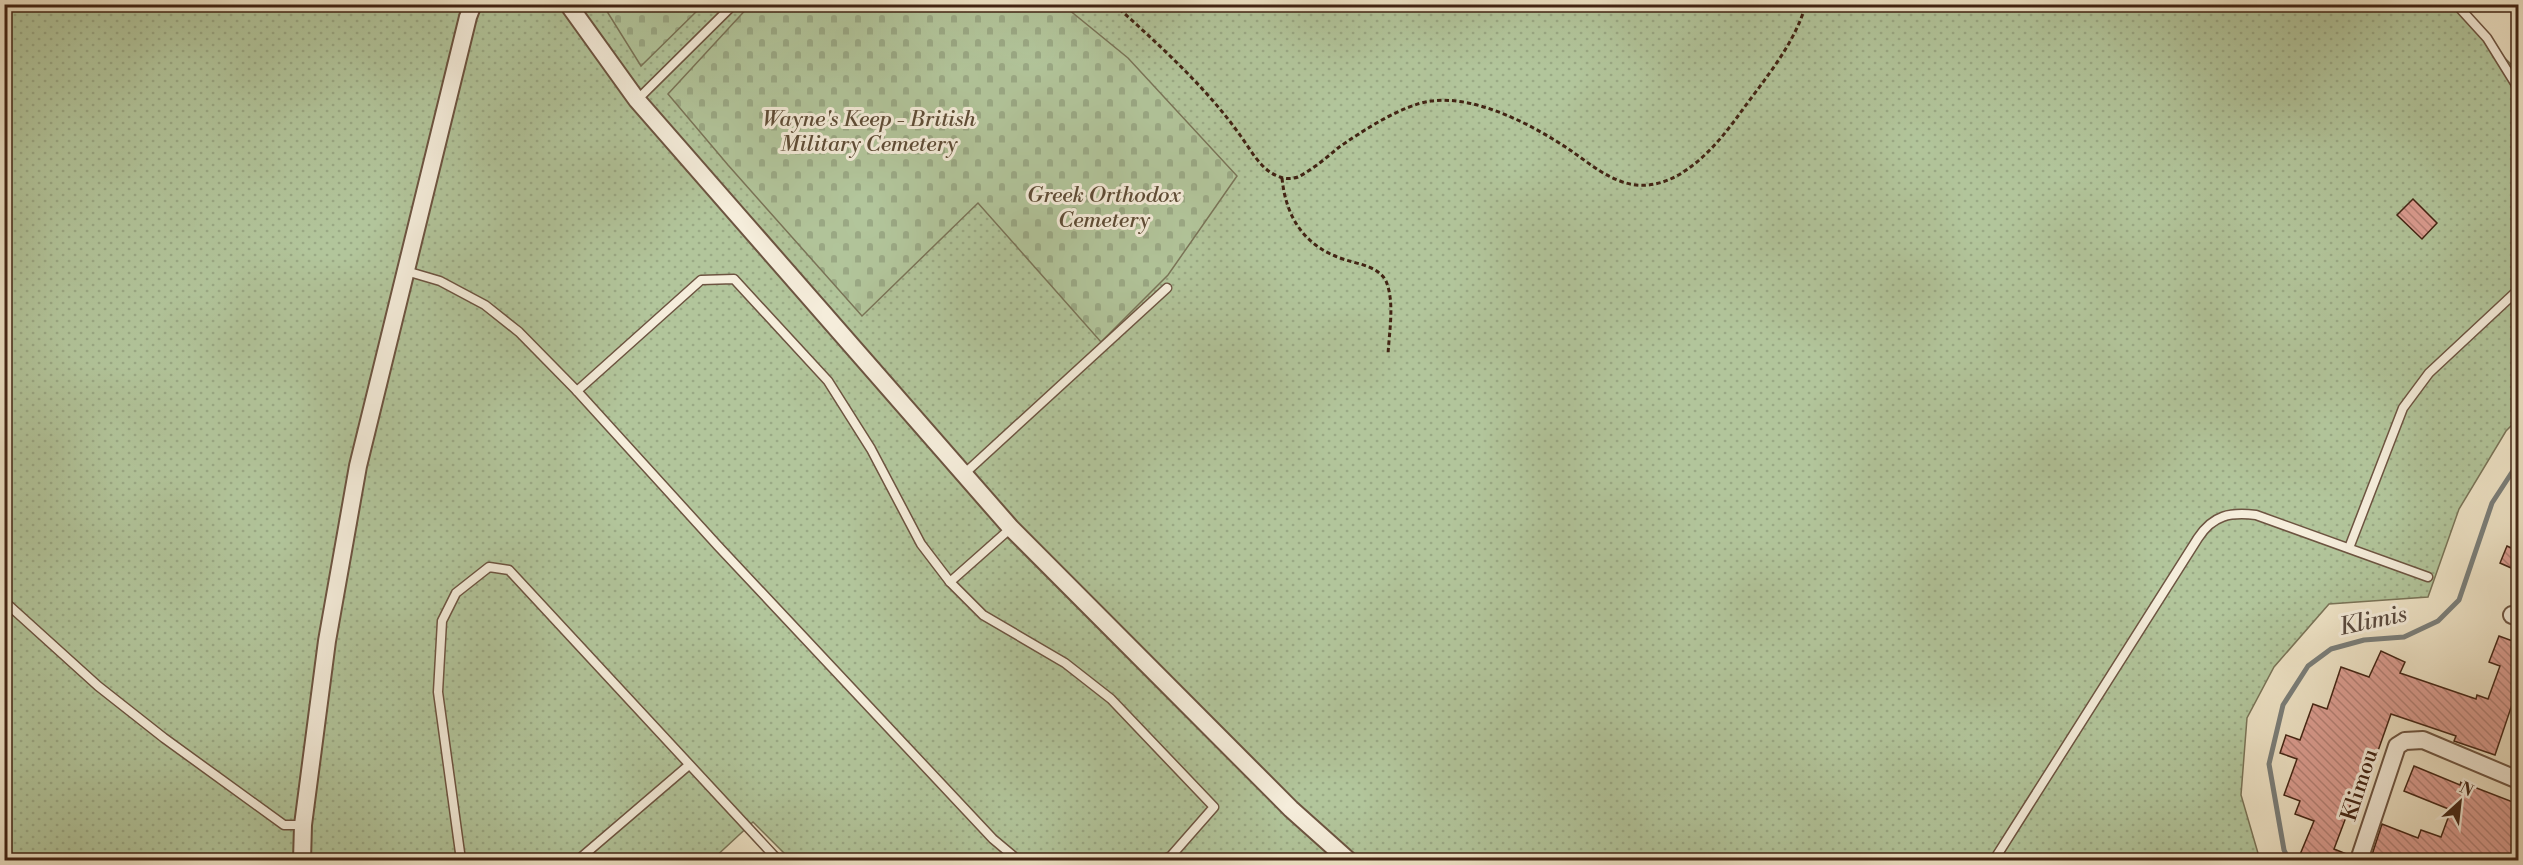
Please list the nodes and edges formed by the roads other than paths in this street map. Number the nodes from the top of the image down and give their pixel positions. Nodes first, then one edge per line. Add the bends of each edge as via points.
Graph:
1 (472, 4) edge
2 (567, 4) edge
3 (735, 4) edge
4 (2456, 4) edge
5 (2518, 88) edge
6 (637, 100) junction
7 (406, 271) junction
8 (1167, 288) dead end
9 (2518, 290) edge
10 (577, 391) junction
11 (964, 474) junction
12 (1011, 528) junction
13 (2349, 548) junction
14 (2428, 577) dead end
15 (950, 582) junction
16 (4, 601) edge
17 (689, 765) junction
18 (2518, 780) edge
19 (303, 825) junction
20 (302, 861) edge
21 (461, 861) edge
22 (578, 861) edge
23 (778, 861) edge
24 (1018, 861) edge
25 (1162, 861) edge
26 (1348, 861) edge
27 (1994, 861) edge
28 (2360, 861) edge

1 - 7 street
2 - 6 street
3 - 6 lane
4 - 5 lane via 2487,38
6 - 11 street
7 - 10 lane via 440,281 485,305 519,332
7 - 19 street via 358,466 327,641
8 - 11 lane
9 - 13 lane via 2429,373 2407,401
10 - 15 lane via 701,280 734,279 828,381 871,449 921,544
10 - 24 lane via 717,546
11 - 12 street
12 - 15 lane
12 - 26 street via 1291,809
13 - 14 lane
13 - 27 lane via 2256,515 2228,514 2208,525
15 - 25 lane via 983,615 1065,663 1111,699 1214,807
16 - 19 lane via 98,686 164,738 284,825
17 - 21 lane via 509,570 489,567 456,593 442,621 438,692
17 - 22 lane
17 - 23 lane
18 - 28 street, Klimou via 2423,740 2405,741 2397,746
19 - 20 street

